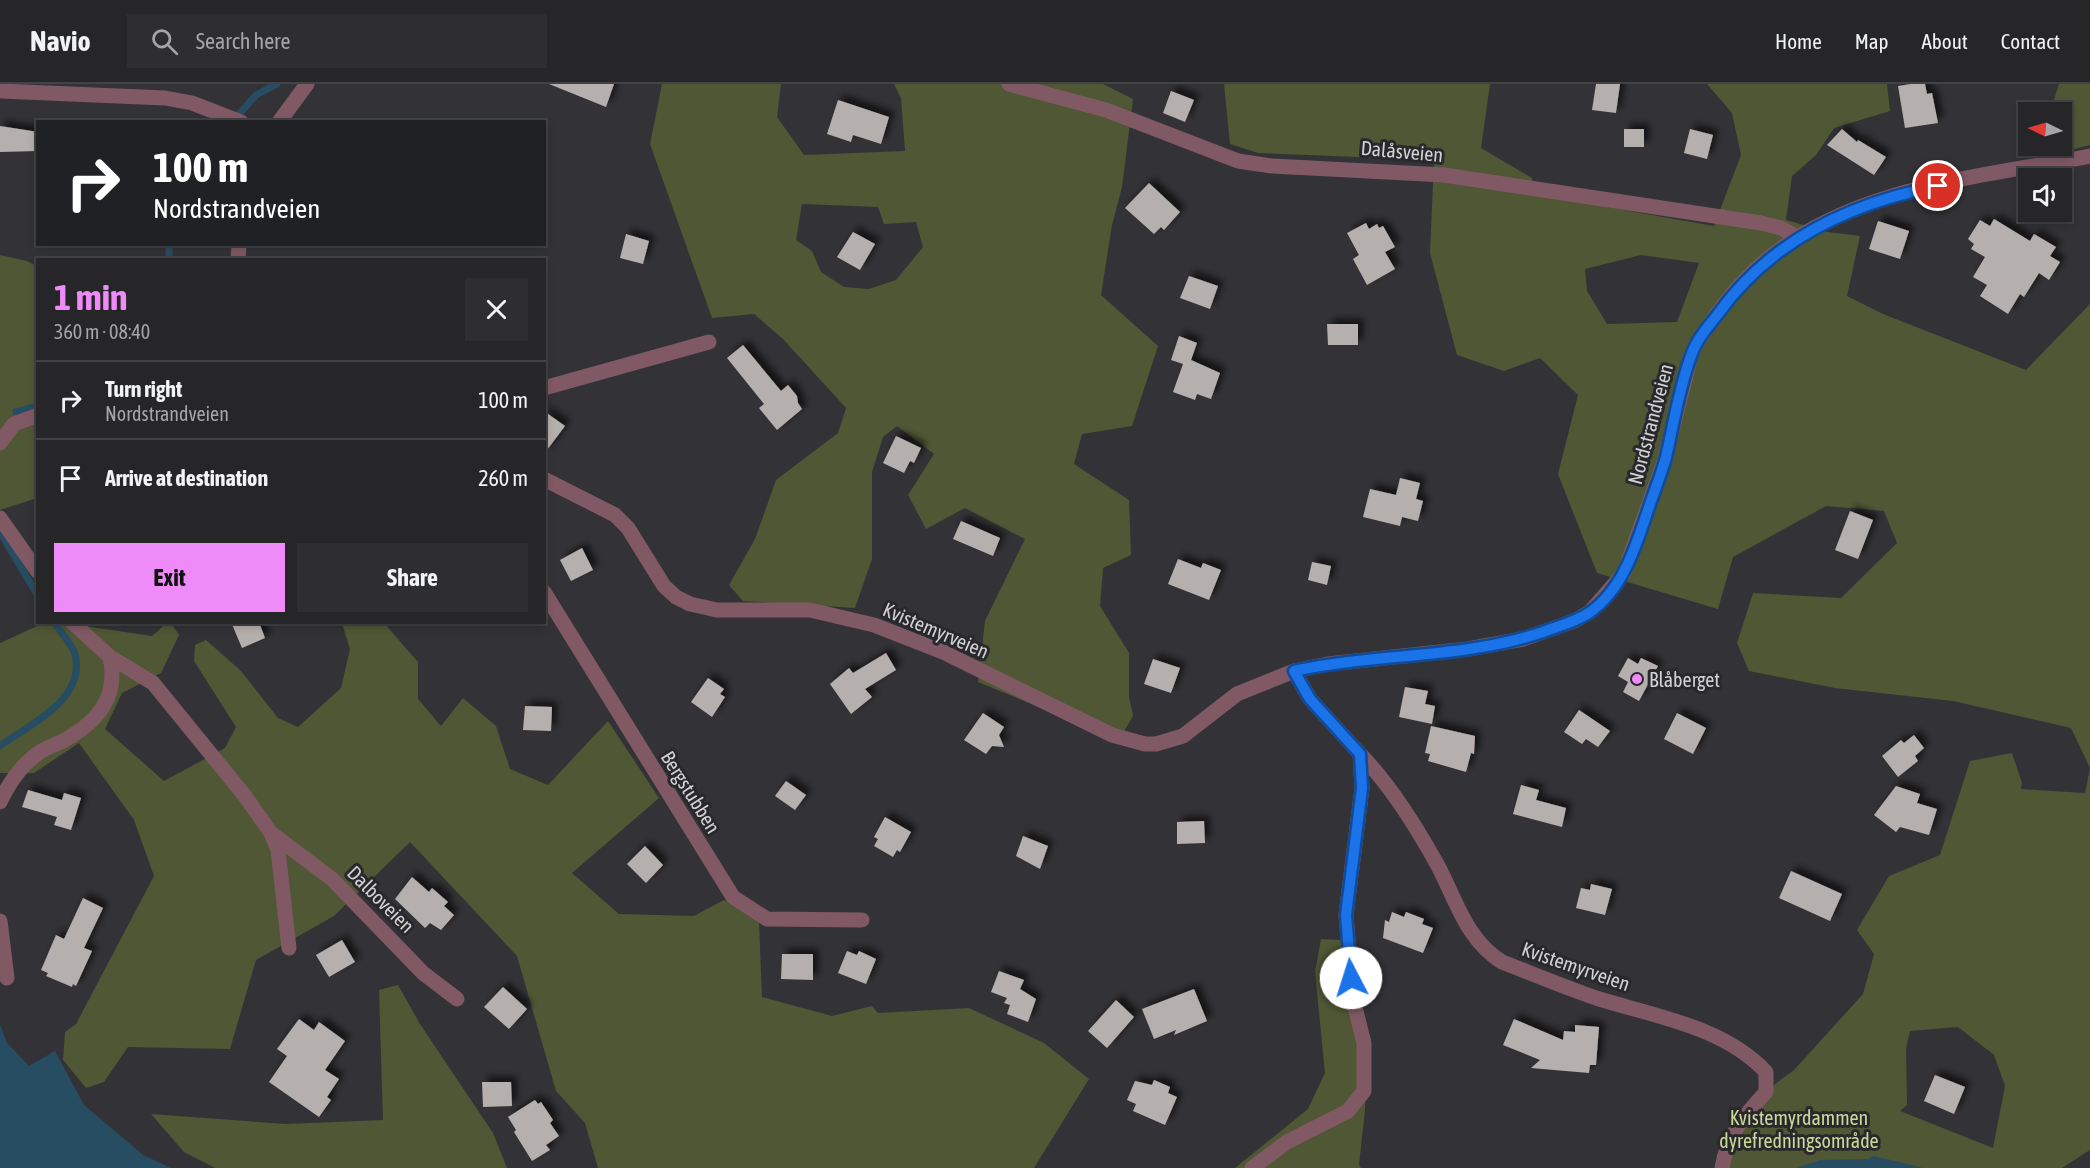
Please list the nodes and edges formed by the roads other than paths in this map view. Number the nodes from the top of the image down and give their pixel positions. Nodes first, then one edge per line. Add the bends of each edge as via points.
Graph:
1 (307, 84) edge
2 (1009, 84) edge
3 (0, 91) edge
4 (236, 120) edge
5 (280, 120) edge
6 (2090, 156) edge
7 (1797, 237) junction
8 (709, 342) dead end
9 (546, 387) edge
10 (36, 416) edge
11 (0, 443) edge
12 (546, 480) edge
13 (0, 518) edge
14 (36, 569) edge
15 (546, 595) edge
16 (74, 624) edge
17 (110, 657) junction
18 (1294, 671) junction
19 (1360, 754) junction
20 (0, 802) edge
21 (271, 833) junction
22 (862, 920) dead end
23 (0, 921) edge
24 (289, 948) dead end
25 (7, 978) dead end
26 (458, 999) dead end
27 (1252, 1168) edge
28 (1722, 1168) edge

1 - 5 street
2 - 7 street, Dalåsveien via 1139,121 1238,160 1272,166 1369,169 1490,181 1761,224 1781,228
3 - 4 street via 165,98 192,103
6 - 7 street, Nordstrandveien via 1905,192 1858,207
7 - 18 street, Nordstrandveien via 1744,281 1696,344 1665,459 1624,573 1590,612 1523,639
8 - 9 street
10 - 11 street via 14,424
12 - 18 street, Kvistemyrveien via 615,515 638,542 664,586 690,604 717,610 810,610 874,625 943,652 1129,741 1156,744 1183,736 1237,694
13 - 14 street
15 - 22 street, Bergstubben via 732,897 767,919
16 - 17 street, Dalboveien
17 - 20 street via 114,675 104,706 76,732 40,752 19,770
17 - 21 street, Dalboveien via 162,692
18 - 19 street via 1310,699
19 - 27 street via 1362,788 1346,915 1353,999 1364,1043 1364,1091 1348,1111 1287,1142
19 - 28 street, Kvistemyrveien via 1409,818 1470,931 1491,956 1595,997 1701,1030 1747,1055 1766,1072 1766,1092 1728,1141
21 - 24 street, Dalboveien via 278,850
21 - 26 street, Dalboveien via 332,879 423,973
23 - 25 street

